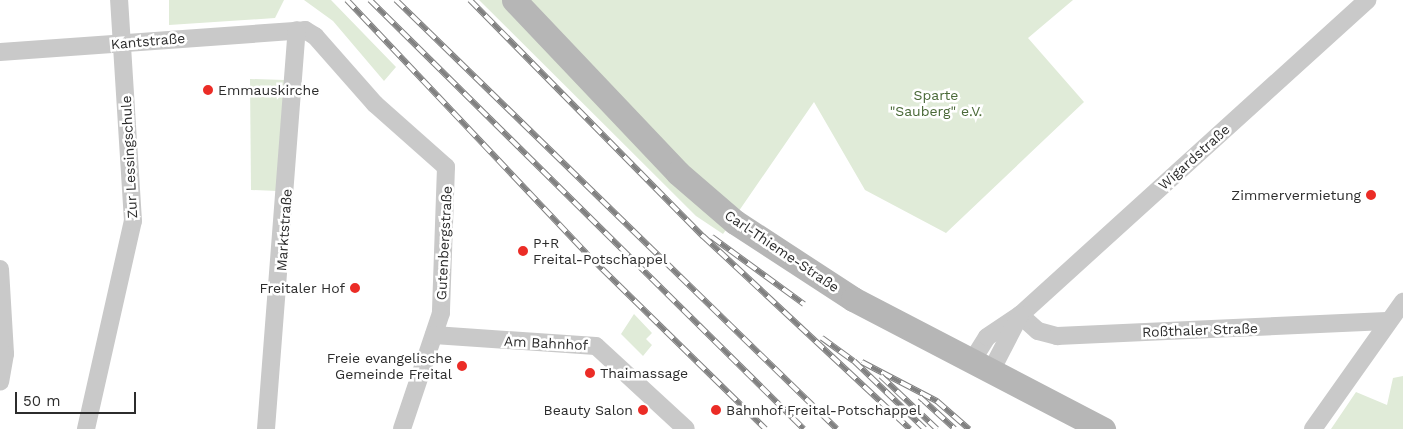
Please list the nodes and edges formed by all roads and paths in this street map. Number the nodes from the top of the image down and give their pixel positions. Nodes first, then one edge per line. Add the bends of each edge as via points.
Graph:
1 (119, 0) edge
2 (514, 0) edge
3 (1367, 0) edge
4 (297, 30) junction
5 (122, 43) junction
6 (0, 52) edge
7 (0, 269) edge
8 (1403, 302) edge
9 (1020, 315) junction
10 (1395, 325) edge
11 (434, 335) junction
12 (981, 366) junction
13 (0, 382) edge
14 (266, 425) edge
15 (86, 429) edge
16 (402, 429) edge
17 (686, 429) edge
18 (1103, 429) edge
19 (1313, 429) edge

1 - 5 street, Zur Lessingschule
2 - 12 main road, Carl-Thieme-Straße via 678,173 735,222 853,299
3 - 9 street, Wigardstraße
4 - 5 street, Kantstraße
4 - 11 street, Gutenbergstraße via 315,36 375,104 446,167 441,313
4 - 14 street, Marktstraße
5 - 6 street, Kantstraße
5 - 15 street, Zur Lessingschule via 133,221
7 - 13 street via 6,354
8 - 10 street
9 - 10 street, Roßthaler Straße via 1038,331 1057,336
9 - 12 street, Wigardstraße via 987,337
10 - 19 street
11 - 16 street, Gutenbergstraße
11 - 17 street, Am Bahnhof via 596,346
12 - 18 main road, Carl-Thieme-Straße

